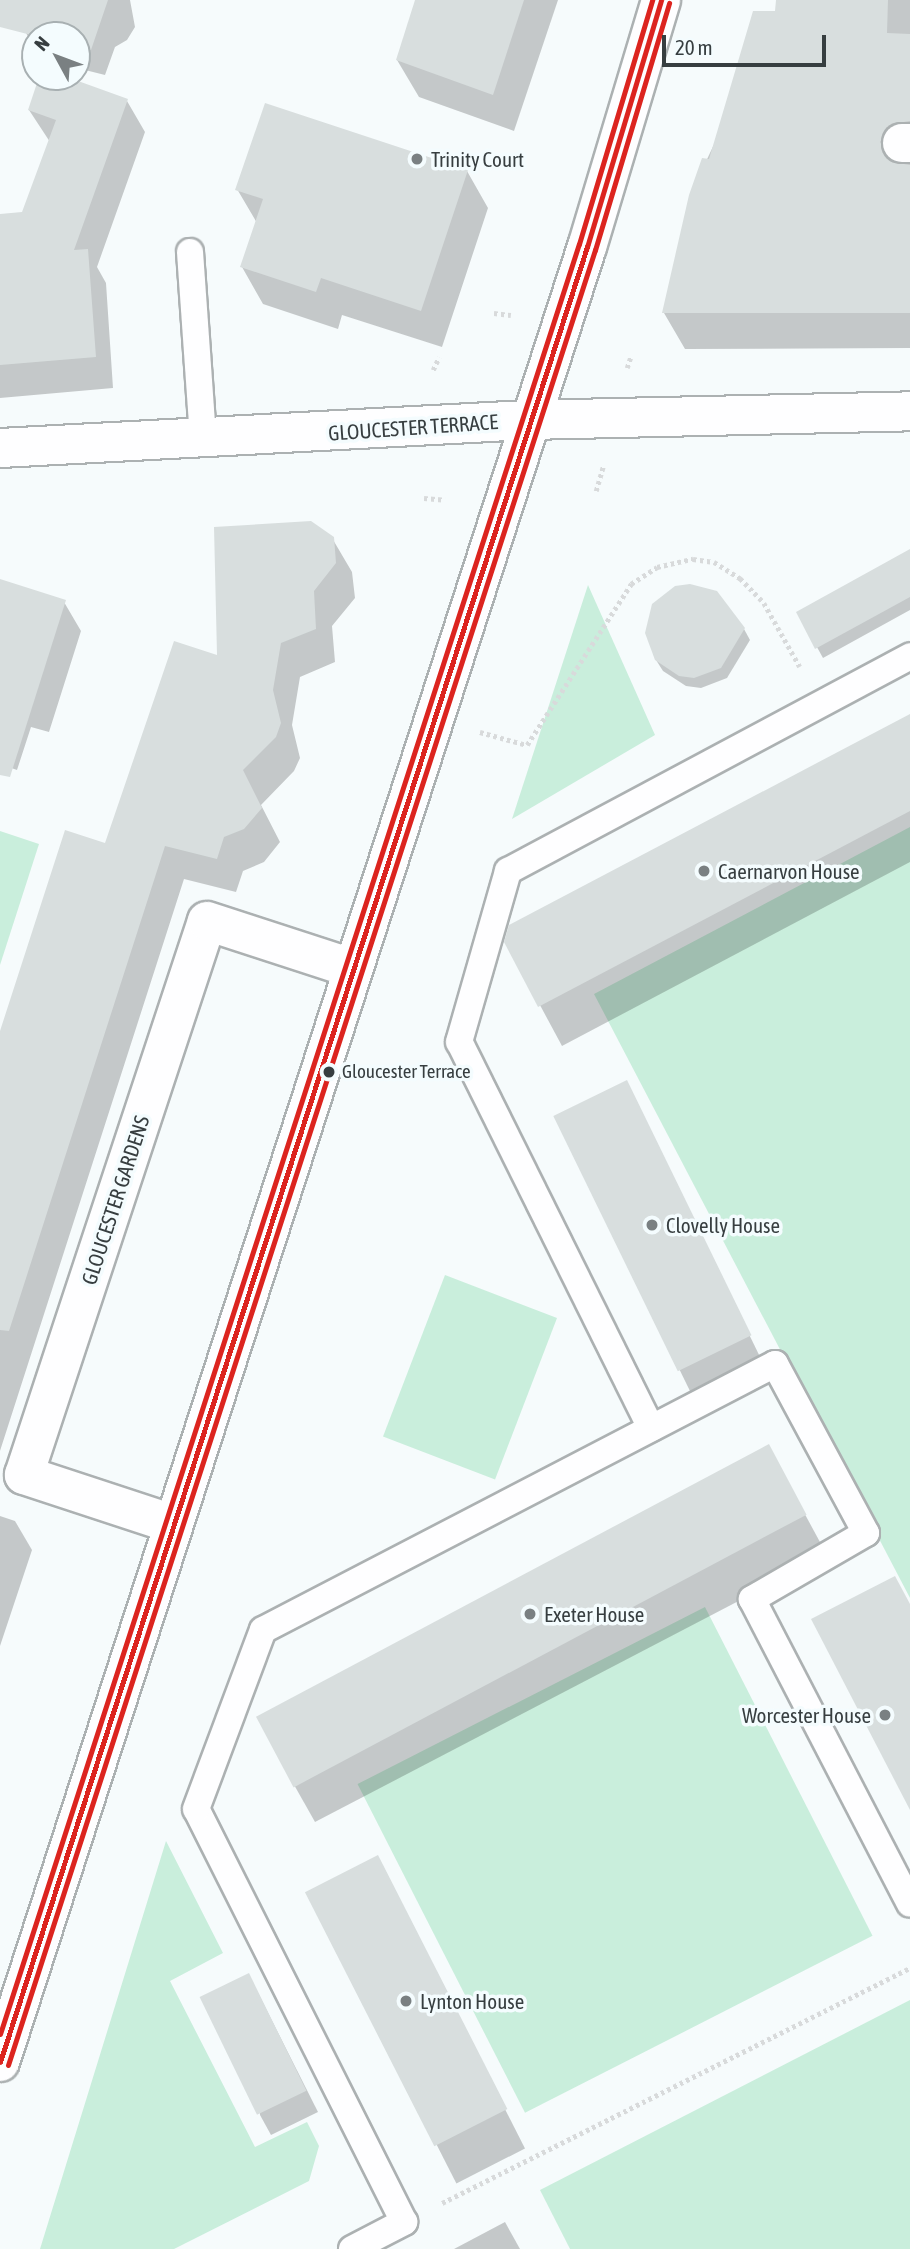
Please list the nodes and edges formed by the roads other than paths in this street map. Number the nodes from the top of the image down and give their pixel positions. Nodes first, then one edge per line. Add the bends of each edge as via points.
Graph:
1 (661, 0) edge
2 (190, 252) dead end
3 (910, 411) edge
4 (528, 420) junction
5 (203, 440) junction
6 (0, 448) edge
7 (910, 656) edge
8 (352, 968) junction
9 (651, 1428) junction
10 (173, 1524) junction
11 (910, 1904) edge
12 (10, 1994) edge
13 (0, 2062) edge
14 (352, 2249) edge

1 - 4 main road via 587,247
2 - 5 lane
3 - 4 main road, GLOUCESTER TERRACE
4 - 5 main road, GLOUCESTER TERRACE
4 - 8 main road
5 - 6 main road, GLOUCESTER TERRACE
7 - 9 lane via 508,871 459,1042
8 - 10 main road
8 - 10 main road, GLOUCESTER GARDENS via 207,921 24,1475
9 - 11 lane via 775,1364 866,1533 752,1599
9 - 14 lane via 263,1630 196,1809 404,2222
10 - 12 main road
12 - 13 main road

